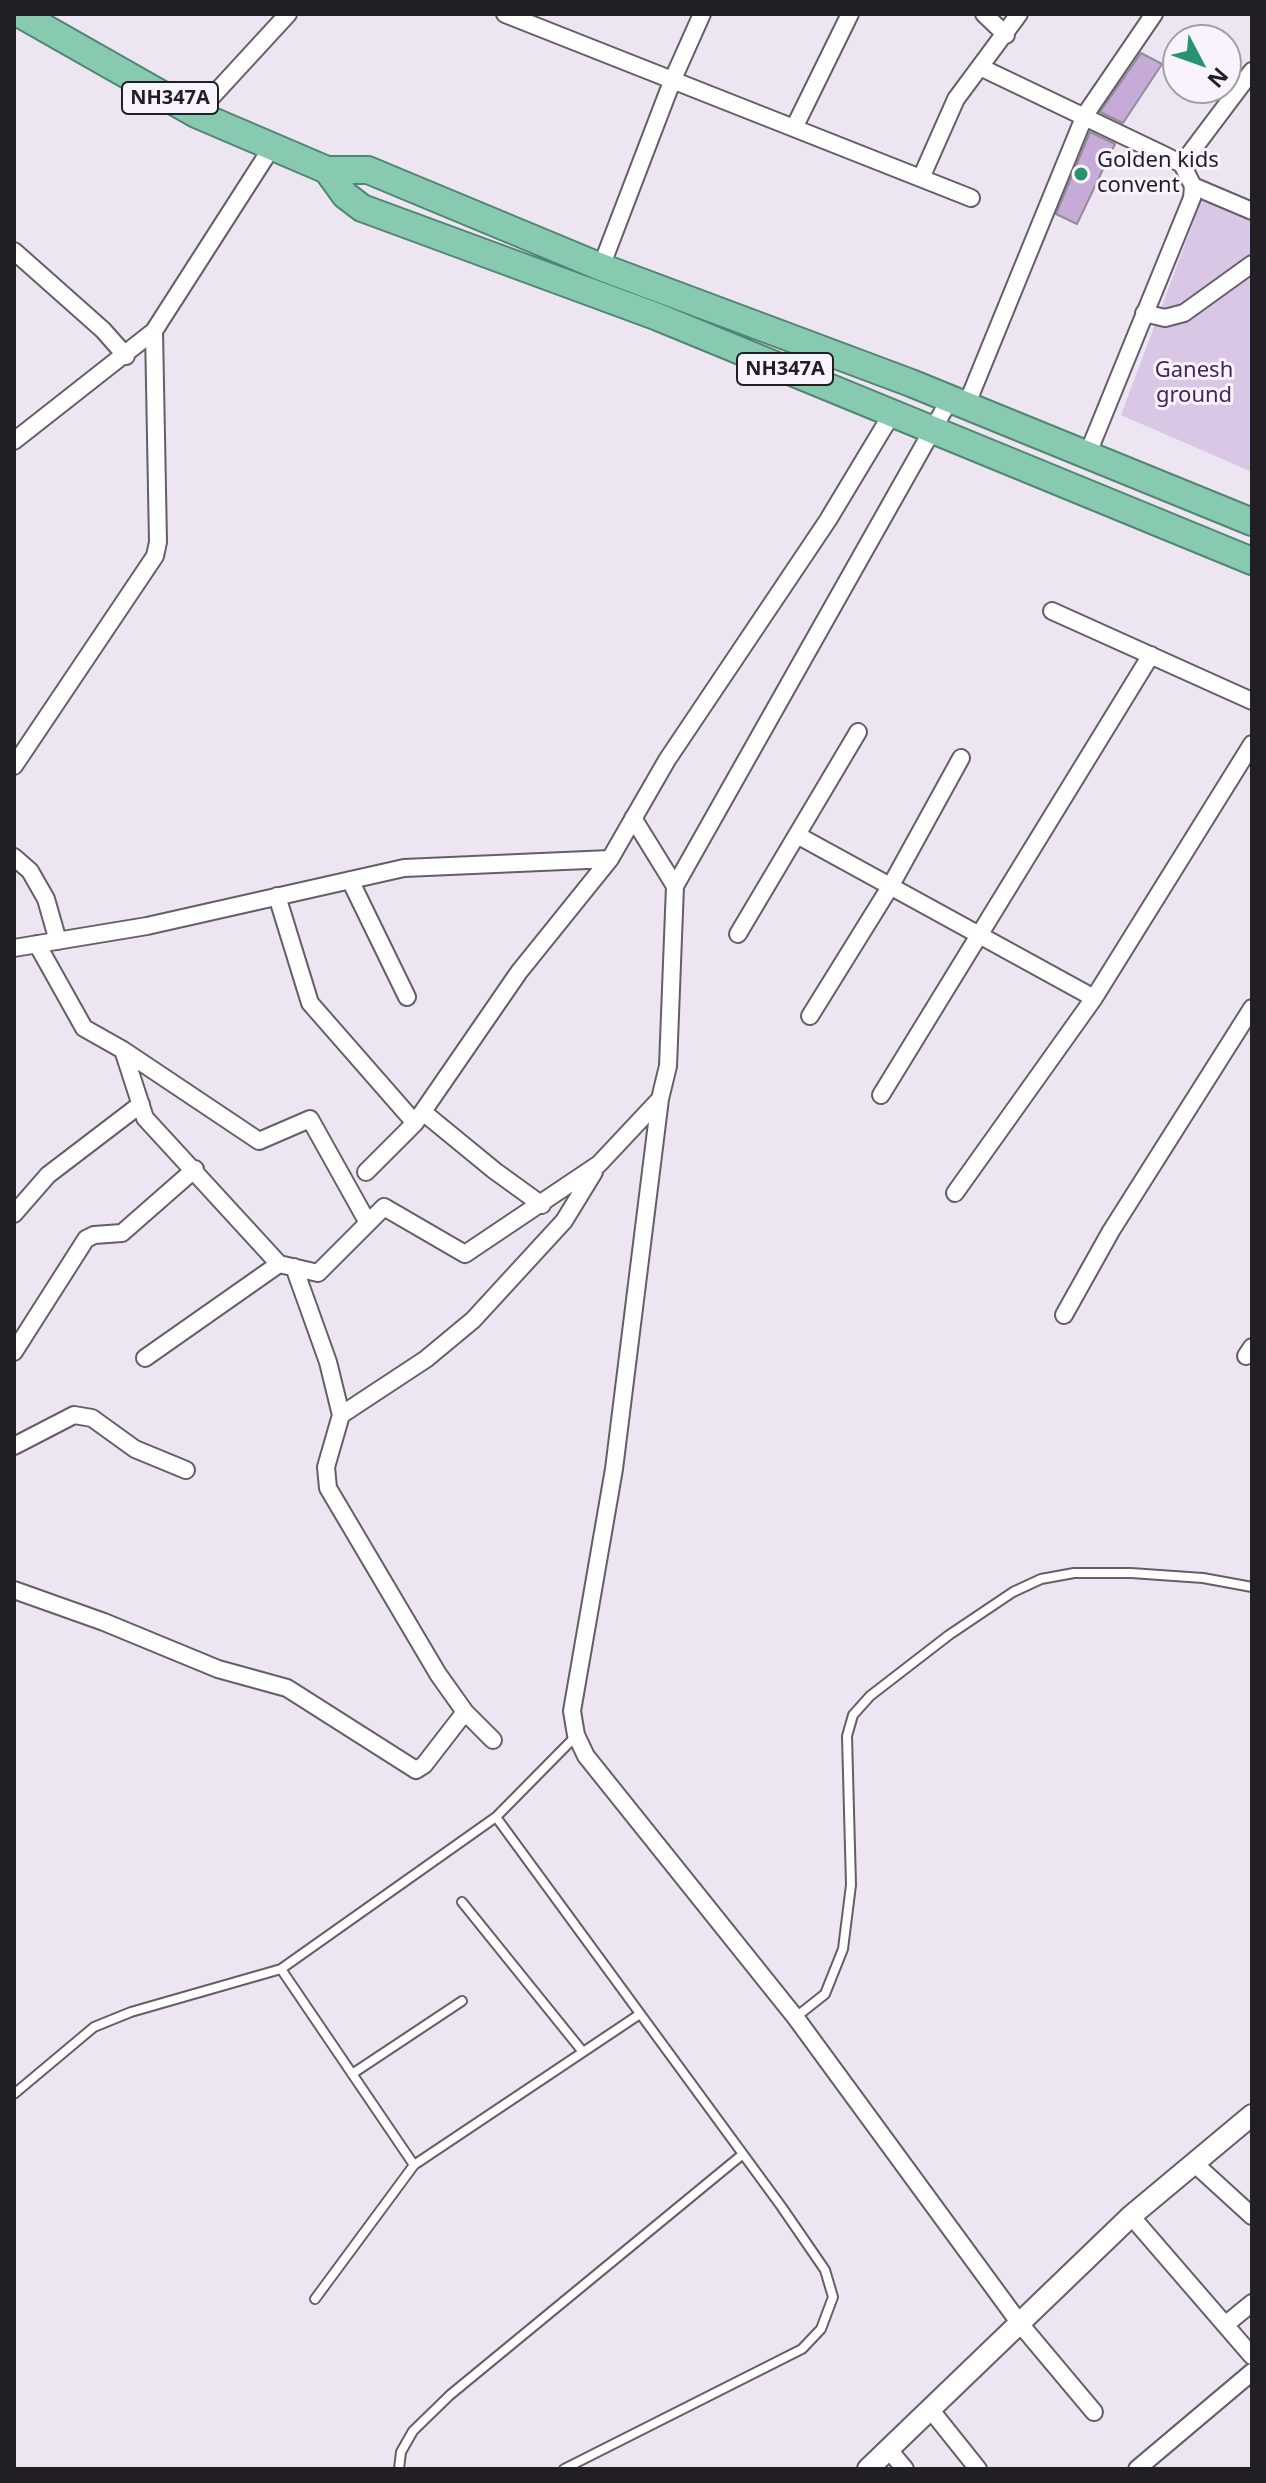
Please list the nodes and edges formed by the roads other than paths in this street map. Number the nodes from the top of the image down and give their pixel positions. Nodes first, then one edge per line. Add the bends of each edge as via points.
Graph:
1 (20, 14) edge
2 (288, 14) edge
3 (505, 14) edge
4 (702, 14) edge
5 (850, 14) edge
6 (984, 14) edge
7 (1019, 14) edge
8 (1154, 14) edge
9 (47, 20) edge
10 (1006, 35) junction
11 (980, 67) junction
12 (1252, 71) edge
13 (673, 79) junction
14 (196, 114) junction
15 (1085, 115) junction
16 (794, 128) junction
17 (272, 147) junction
18 (1182, 164) junction
19 (327, 170) junction
20 (921, 178) junction
21 (1193, 186) junction
22 (971, 198) dead end
23 (1252, 211) edge
24 (14, 251) edge
25 (1252, 264) edge
26 (601, 267) junction
27 (1144, 313) junction
28 (154, 331) junction
29 (126, 356) junction
30 (958, 403) junction
31 (893, 412) junction
32 (933, 429) junction
33 (14, 441) edge
34 (1088, 453) junction
35 (1252, 522) edge
36 (1252, 561) edge
37 (1052, 611) dead end
38 (1151, 655) junction
39 (1252, 701) edge
40 (858, 732) dead end
41 (1252, 744) edge
42 (961, 758) dead end
43 (14, 766) edge
44 (633, 818) junction
45 (797, 835) junction
46 (14, 857) edge
47 (610, 859) junction
48 (350, 880) junction
49 (675, 886) junction
50 (890, 887) junction
51 (277, 896) junction
52 (738, 934) dead end
53 (980, 936) junction
54 (58, 941) junction
55 (37, 944) junction
56 (14, 948) edge
57 (407, 997) dead end
58 (1094, 998) junction
59 (1252, 1008) edge
60 (810, 1016) dead end
61 (123, 1050) junction
62 (881, 1095) dead end
63 (660, 1099) junction
64 (141, 1104) junction
65 (419, 1118) junction
66 (599, 1164) junction
67 (195, 1169) junction
68 (366, 1172) dead end
69 (955, 1193) dead end
70 (542, 1205) junction
71 (14, 1214) edge
72 (368, 1223) junction
73 (287, 1266) junction
74 (1064, 1315) dead end
75 (14, 1352) edge
76 (145, 1358) dead end
77 (341, 1415) junction
78 (14, 1446) edge
79 (186, 1470) dead end
80 (1252, 1587) edge
81 (14, 1590) edge
82 (465, 1712) junction
83 (576, 1735) junction
84 (493, 1740) dead end
85 (496, 1817) junction
86 (462, 1902) dead end
87 (281, 1969) junction
88 (462, 2001) dead end
89 (640, 2014) junction
90 (796, 2018) junction
91 (583, 2052) junction
92 (352, 2074) junction
93 (14, 2094) edge
94 (1252, 2115) edge
95 (743, 2154) junction
96 (1195, 2164) junction
97 (414, 2165) junction
98 (1131, 2216) junction
99 (1252, 2216) edge
100 (315, 2299) dead end
101 (1252, 2303) edge
102 (1021, 2325) junction
103 (1225, 2325) junction
104 (1252, 2356) edge
105 (1252, 2372) edge
106 (930, 2409) junction
107 (1094, 2412) dead end
108 (889, 2450) junction
109 (399, 2469) edge
110 (564, 2469) edge
111 (868, 2469) edge
112 (905, 2469) edge
113 (978, 2469) edge
114 (1137, 2469) edge

1 - 9 highway, NH347A
2 - 14 street
3 - 13 street
4 - 13 street
5 - 16 street
6 - 10 street
7 - 10 street
8 - 15 street
9 - 14 highway, NH347A
10 - 11 street
11 - 15 street
11 - 20 street via 956,99
12 - 18 street
13 - 16 street
13 - 26 street
14 - 17 highway, NH347A
15 - 18 street
15 - 30 street
16 - 20 street
17 - 19 highway, NH347A
17 - 28 street
18 - 21 street
19 - 26 highway, NH347A via 368,170
19 - 31 highway, NH347A via 362,208 658,317
20 - 22 street
21 - 23 street
21 - 27 street
24 - 29 street
25 - 27 street via 1184,313 1165,318
26 - 30 highway, NH347A
27 - 34 street
28 - 29 street
28 - 43 street via 155,556
29 - 33 street
30 - 32 street
30 - 34 highway, NH347A
31 - 32 highway, NH347A
31 - 44 street
32 - 36 highway, NH347A
32 - 49 street
34 - 35 highway, NH347A
37 - 38 street
38 - 39 street
38 - 53 street
40 - 45 street
41 - 58 street
42 - 50 street
44 - 47 street
44 - 49 street
45 - 50 street
45 - 52 street
46 - 54 street via 30,871 46,899
47 - 48 street via 404,868
47 - 65 street via 519,972
48 - 51 street
48 - 57 street
49 - 63 street via 668,1066
50 - 53 street
50 - 60 street
51 - 54 street
51 - 65 street via 310,1003
53 - 58 street
53 - 62 street
54 - 55 street
55 - 56 street
55 - 61 street via 84,1028
58 - 69 street
59 - 74 street
61 - 64 street
61 - 72 street via 259,1141 310,1119
63 - 66 street
63 - 83 street via 614,1469 572,1711
64 - 67 street via 145,1118
64 - 71 street via 48,1175
65 - 68 street
65 - 70 street
66 - 70 street
66 - 77 street via 564,1221 473,1320 426,1359
67 - 73 street via 227,1211
67 - 75 street via 122,1233 86,1239
70 - 72 street via 465,1254 384,1207
72 - 73 street via 318,1273
73 - 76 street
73 - 77 street via 328,1362
77 - 82 street via 326,1467 328,1488
78 - 79 street via 74,1415 92,1418 135,1449
80 - 90 lane via 1131,1573 1041,1579 987,1609 870,1696 853,1715 847,1736 851,1885 843,1949 825,1994
81 - 82 street via 218,1669 287,1688 416,1770
82 - 84 street
83 - 85 lane
83 - 90 street via 586,1756
85 - 87 lane
85 - 89 lane
86 - 91 lane
87 - 92 lane
87 - 93 lane via 94,2027
88 - 92 lane
89 - 91 lane
89 - 95 lane
90 - 102 street
91 - 97 lane
92 - 97 lane
94 - 96 street
95 - 109 lane via 450,2395 413,2431 401,2452
95 - 110 lane via 825,2270 833,2297 821,2329 802,2349
96 - 98 street
96 - 99 street
97 - 100 lane
98 - 102 street
98 - 103 street
101 - 103 street
102 - 106 street
102 - 107 street
103 - 104 street
105 - 114 street
106 - 108 street
106 - 113 street
108 - 111 street
108 - 112 street

